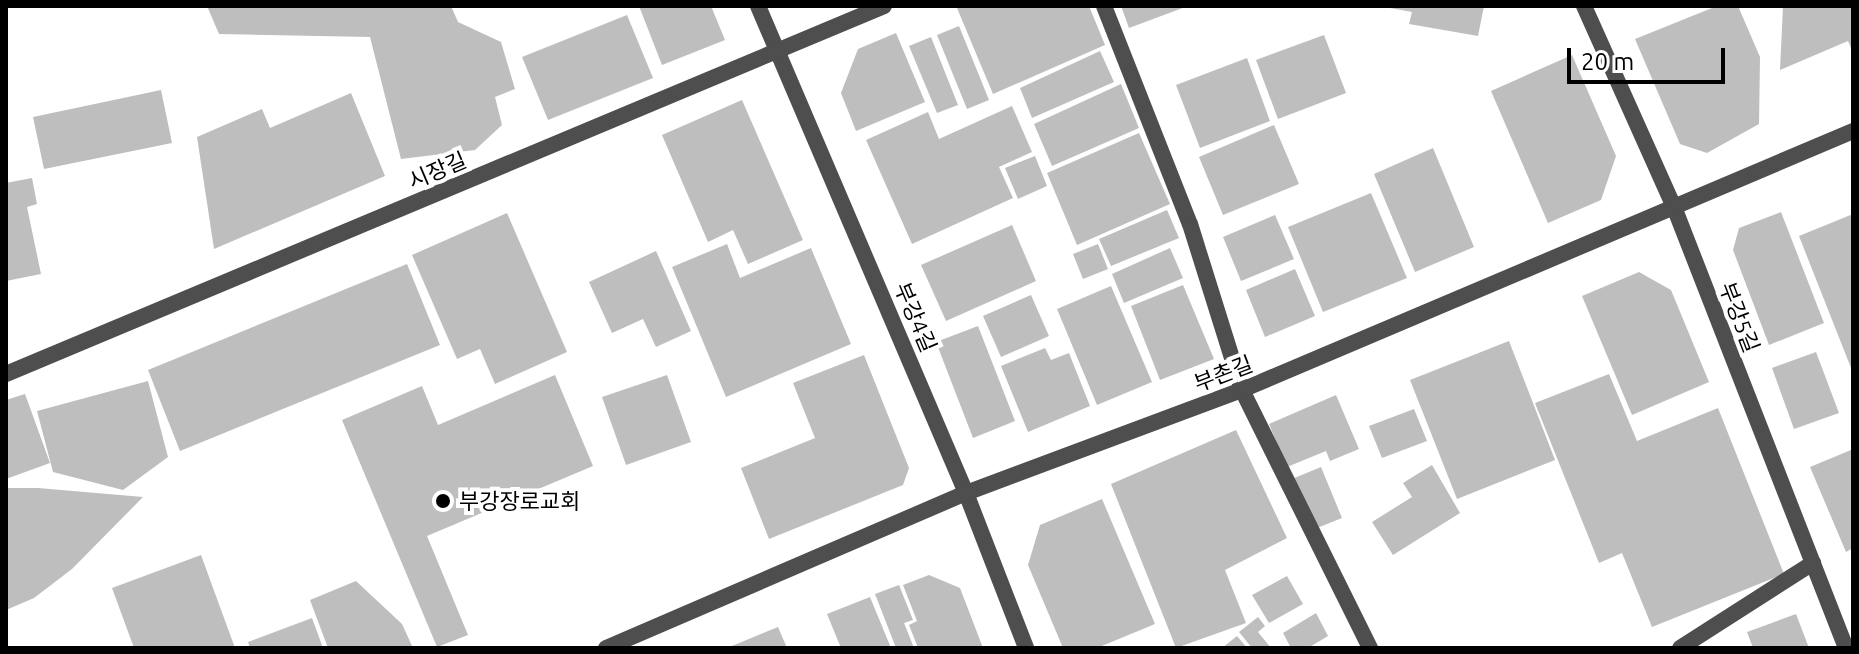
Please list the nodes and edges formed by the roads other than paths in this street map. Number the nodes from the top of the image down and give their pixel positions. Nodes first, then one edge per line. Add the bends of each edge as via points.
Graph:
1 (758, 6) edge
2 (884, 6) edge
3 (1104, 6) edge
4 (1584, 6) edge
5 (778, 51) junction
6 (1853, 131) edge
7 (1674, 207) junction
8 (6, 374) edge
9 (1242, 390) junction
10 (966, 493) junction
11 (1813, 563) junction
12 (606, 648) edge
13 (1026, 648) edge
14 (1370, 648) edge
15 (1680, 648) edge
16 (1846, 648) edge

1 - 5 street, 부강4길
2 - 5 street, 시장길
3 - 9 street via 1190,224
4 - 7 street, 부강5길
5 - 8 street, 시장길
5 - 10 street, 부강4길
6 - 7 street, 부촌길
7 - 9 street, 부촌길
7 - 11 street, 부강5길
9 - 10 street, 부촌길
9 - 14 street
10 - 12 street, 부촌길
10 - 13 street, 부강4길
11 - 15 street
11 - 16 street, 부강5길

